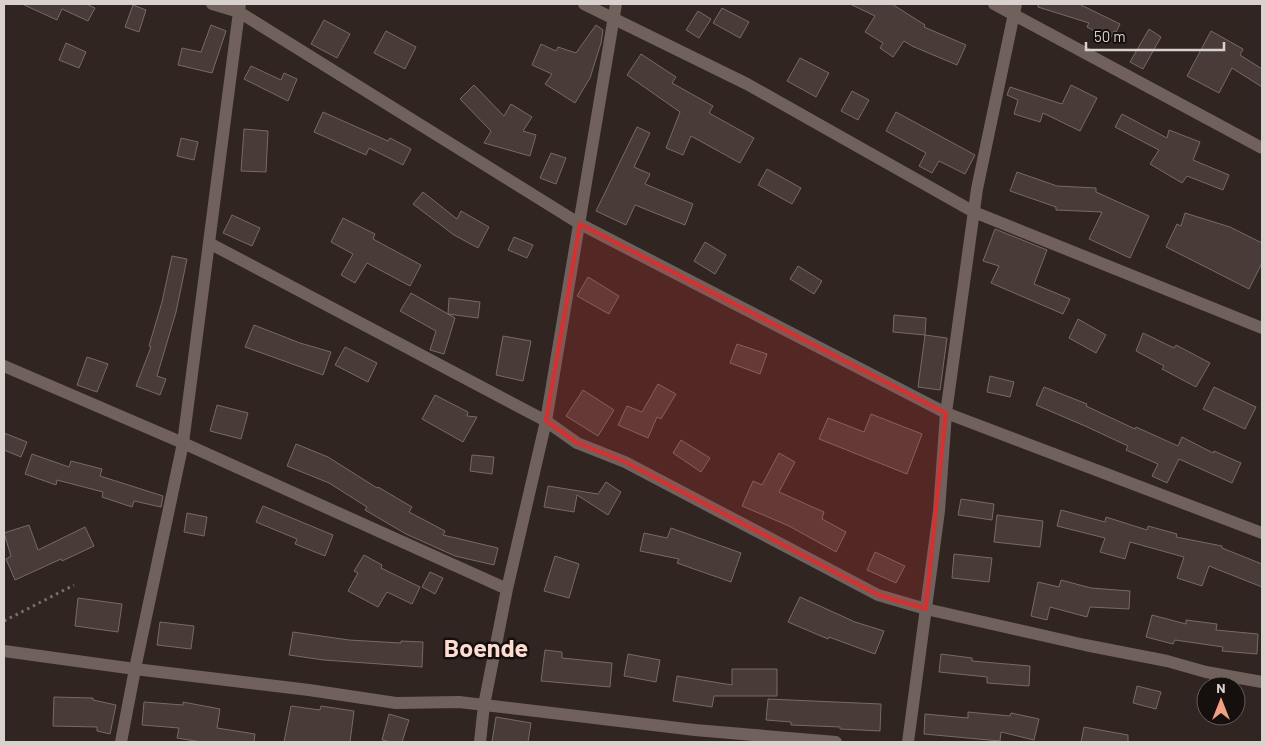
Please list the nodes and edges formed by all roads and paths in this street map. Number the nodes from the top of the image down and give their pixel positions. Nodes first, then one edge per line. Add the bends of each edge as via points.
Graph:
1 (212, 4) edge
2 (584, 4) edge
3 (616, 4) edge
4 (994, 4) edge
5 (239, 8) edge
6 (1015, 9) edge
7 (614, 18) junction
8 (1262, 148) edge
9 (974, 212) junction
10 (580, 224) junction
11 (209, 243) junction
12 (1262, 328) edge
13 (4, 366) edge
14 (946, 413) junction
15 (546, 421) junction
16 (183, 443) junction
17 (1262, 533) edge
18 (74, 585) dead end
19 (508, 589) junction
20 (926, 609) junction
21 (4, 621) edge
22 (4, 651) edge
23 (135, 670) junction
24 (1262, 682) edge
25 (484, 705) junction
26 (121, 742) edge
27 (480, 742) edge
28 (836, 742) edge
29 (908, 742) edge

1 - 5 street
2 - 7 street
3 - 7 street
4 - 6 street
5 - 10 street
5 - 11 street
6 - 8 street
6 - 9 street via 976,189
7 - 9 street via 747,84
7 - 10 street
9 - 12 street
9 - 14 street
10 - 14 street
10 - 15 street
11 - 15 street
11 - 16 street
13 - 16 street
14 - 17 street
14 - 20 street via 939,511
15 - 19 street
15 - 20 street via 577,443 625,462 878,595
16 - 19 street
16 - 23 street
18 - 21 path
19 - 25 street
20 - 24 street
20 - 29 street
22 - 23 street
23 - 25 street via 396,703
23 - 26 street
25 - 27 street
25 - 28 street via 695,730

